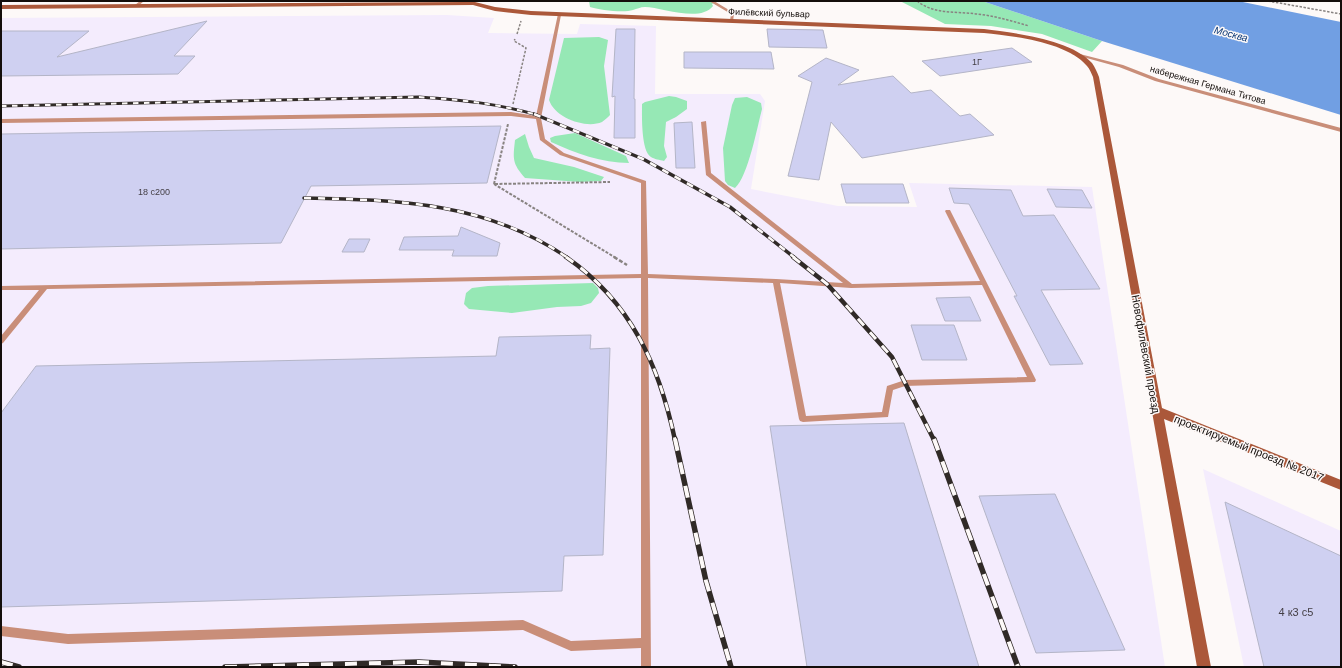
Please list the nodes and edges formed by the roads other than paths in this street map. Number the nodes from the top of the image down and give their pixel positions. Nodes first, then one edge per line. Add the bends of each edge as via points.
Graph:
1 (142, 1) edge
2 (464, 1) edge
3 (711, 1) edge
4 (216, 3) edge
5 (327, 3) edge
6 (474, 4) junction
7 (136, 6) junction
8 (1, 7) edge
9 (560, 15) junction
10 (732, 21) junction
11 (1072, 52) junction
12 (538, 118) junction
13 (1, 121) edge
14 (704, 122) dead end
15 (1341, 130) edge
16 (948, 211) dead end
17 (644, 276) junction
18 (776, 281) junction
19 (984, 283) junction
20 (851, 286) junction
21 (46, 287) junction
22 (1, 288) edge
23 (1, 341) edge
24 (1157, 410) junction
25 (1341, 485) edge
26 (1, 631) edge
27 (646, 643) junction
28 (646, 667) edge
29 (1204, 667) edge

1 - 7 lane
2 - 6 street, Филёвский бульвар
3 - 10 lane via 733,14
4 - 5 street
4 - 7 street
5 - 6 street
6 - 9 street, Филёвский бульвар via 512,12
7 - 8 street
9 - 10 street, Филёвский бульвар
9 - 12 lane
10 - 11 street, Филёвский бульвар via 984,31 1022,36
11 - 15 lane, набережная Германа Титова via 1121,66 1157,80
11 - 24 street, Новофилёвский проезд via 1089,63 1096,77
12 - 13 lane via 511,114
12 - 17 lane via 543,140 562,154 644,182
14 - 20 lane via 708,174
16 - 19 lane
17 - 18 lane
17 - 21 lane
17 - 27 lane
18 - 19 lane via 803,418 884,415 890,388 905,383 1032,380
18 - 20 lane
19 - 20 lane
21 - 22 lane
21 - 23 lane
24 - 25 street, проектируемый проезд № 2017
24 - 29 street, Новофилёвский проезд
26 - 27 lane via 68,639 523,625 571,646
27 - 28 lane

